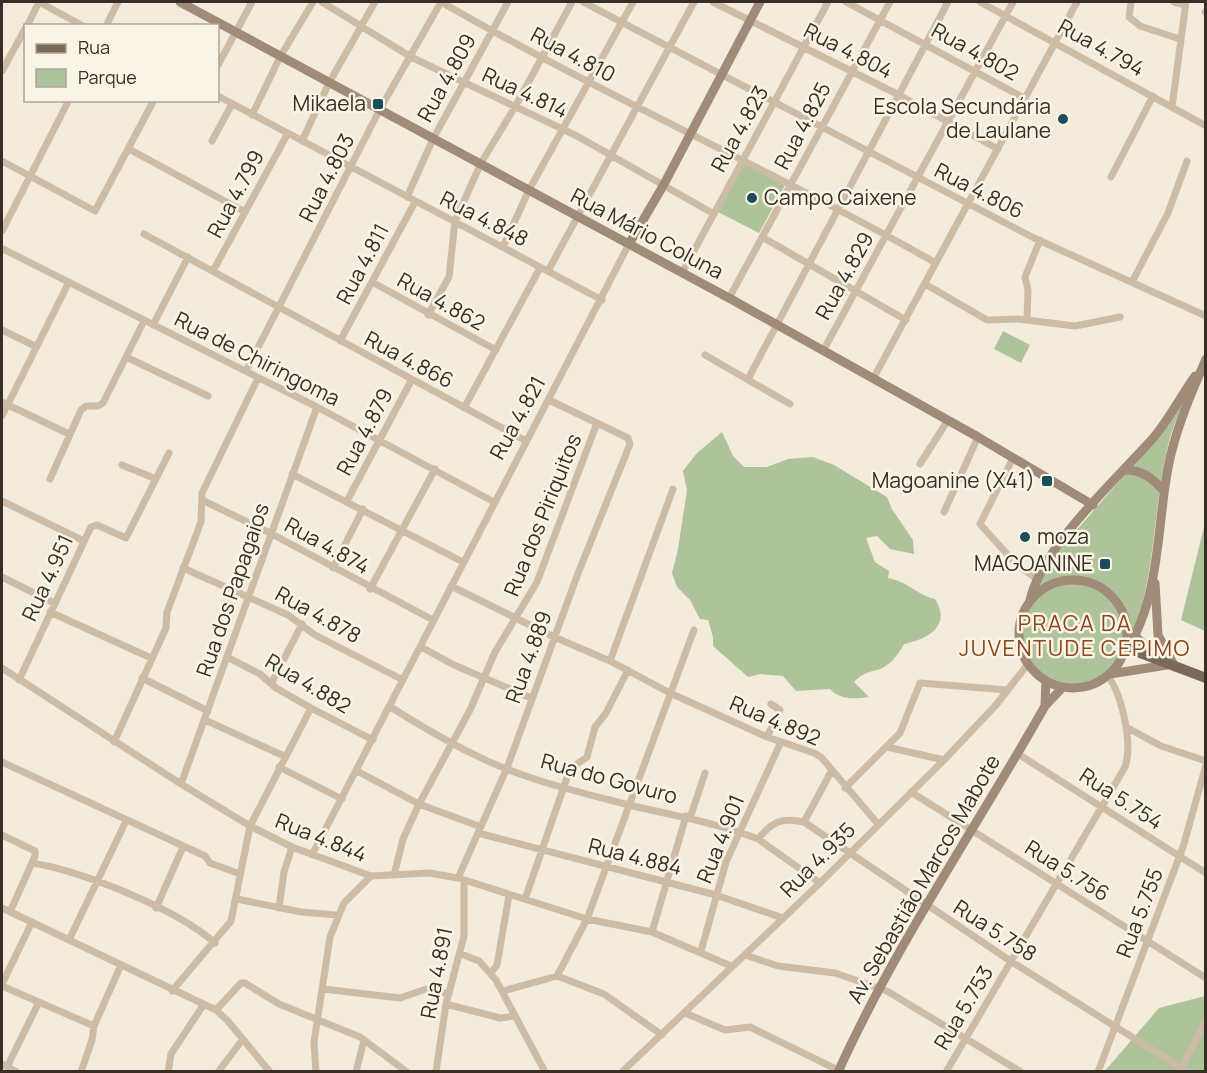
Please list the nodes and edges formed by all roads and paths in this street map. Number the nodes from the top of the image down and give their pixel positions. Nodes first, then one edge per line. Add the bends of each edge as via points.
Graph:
1 (39, 2) edge
2 (118, 2) edge
3 (182, 2) edge
4 (252, 2) edge
5 (313, 2) edge
6 (322, 2) edge
7 (342, 2) edge
8 (375, 2) edge
9 (441, 2) edge
10 (508, 2) edge
11 (572, 2) edge
12 (583, 2) edge
13 (633, 2) edge
14 (694, 2) edge
15 (714, 2) edge
16 (760, 2) edge
17 (828, 2) edge
18 (846, 2) edge
19 (890, 2) edge
20 (948, 2) edge
21 (980, 2) edge
22 (1013, 2) edge
23 (1077, 2) edge
24 (1131, 2) edge
25 (1174, 2) edge
26 (1185, 3) edge
27 (52, 4) edge
28 (337, 9) junction
29 (1005, 15) junction
30 (750, 20) junction
31 (880, 20) junction
32 (621, 23) junction
33 (27, 24) edge
34 (80, 24) edge
35 (107, 24) edge
36 (363, 26) junction
37 (24, 30) edge
38 (492, 31) junction
39 (234, 32) junction
40 (1180, 39) junction
41 (1055, 41) junction
42 (926, 44) junction
43 (803, 47) junction
44 (669, 49) junction
45 (541, 56) junction
46 (280, 57) junction
47 (411, 57) junction
48 (219, 63) edge
49 (2, 71) edge
50 (852, 71) junction
51 (974, 71) junction
52 (723, 75) junction
53 (464, 82) junction
54 (329, 83) junction
55 (589, 83) junction
56 (899, 95) junction
57 (1153, 96) junction
58 (219, 97) edge
59 (1024, 98) junction
60 (775, 101) junction
61 (68, 102) edge
62 (153, 102) edge
63 (232, 104) junction
64 (516, 105) junction
65 (636, 106) junction
66 (1172, 107) junction
67 (380, 109) junction
68 (252, 115) junction
69 (946, 121) junction
70 (823, 125) junction
71 (1206, 126) edge
72 (563, 129) junction
73 (288, 133) junction
74 (690, 135) junction
75 (433, 138) junction
76 (212, 141) dead end
77 (302, 141) junction
78 (129, 149) junction
79 (998, 149) junction
80 (869, 151) junction
81 (611, 155) junction
82 (741, 160) junction
83 (2, 161) edge
84 (1187, 161) dead end
85 (481, 163) junction
86 (352, 168) junction
87 (29, 175) junction
88 (917, 177) junction
89 (1111, 177) dead end
90 (791, 184) junction
91 (663, 186) junction
92 (529, 190) junction
93 (407, 197) junction
94 (415, 202) junction
95 (967, 204) junction
96 (839, 210) junction
97 (245, 212) junction
98 (714, 214) junction
99 (576, 217) junction
100 (455, 221) junction
101 (2, 231) edge
102 (144, 234) dead end
103 (887, 235) junction
104 (762, 237) junction
105 (1040, 240) junction
106 (629, 244) junction
107 (503, 247) junction
108 (2, 248) edge
109 (188, 257) junction
110 (936, 263) junction
111 (810, 264) junction
112 (544, 269) junction
113 (213, 271) junction
114 (682, 273) junction
115 (69, 282) junction
116 (372, 282) junction
117 (1132, 282) junction
118 (926, 284) junction
119 (856, 291) junction
120 (729, 298) junction
121 (602, 300) junction
122 (277, 307) junction
123 (428, 315) junction
124 (1206, 316) edge
125 (1120, 317) dead end
126 (906, 320) junction
127 (144, 321) junction
128 (1027, 321) junction
129 (153, 325) junction
130 (776, 326) junction
131 (2, 330) edge
132 (340, 341) junction
133 (35, 346) junction
134 (496, 350) junction
135 (823, 351) junction
136 (705, 355) dead end
137 (126, 357) junction
138 (1205, 360) edge
139 (246, 371) junction
140 (258, 378) junction
141 (412, 379) junction
142 (748, 379) junction
143 (873, 379) junction
144 (208, 396) dead end
145 (549, 400) junction
146 (4, 404) edge
147 (790, 404) dead end
148 (317, 407) junction
149 (464, 408) junction
150 (2, 416) edge
151 (948, 420) junction
152 (597, 423) junction
153 (69, 434) junction
154 (978, 437) junction
155 (378, 440) junction
156 (526, 441) junction
157 (170, 453) dead end
158 (1013, 458) junction
159 (921, 464) dead end
160 (122, 465) dead end
161 (435, 469) junction
162 (1124, 470) junction
163 (292, 474) junction
164 (50, 479) dead end
165 (156, 479) junction
166 (673, 489) dead end
167 (1164, 491) junction
168 (2, 501) edge
169 (204, 501) junction
170 (347, 501) junction
171 (494, 502) junction
172 (1090, 503) junction
173 (363, 509) junction
174 (944, 512) dead end
175 (402, 528) junction
176 (270, 533) junction
177 (84, 541) junction
178 (1156, 559) junction
179 (463, 562) junction
180 (183, 568) junction
181 (333, 568) junction
182 (2, 577) edge
183 (1037, 579) junction
184 (451, 586) junction
185 (370, 589) junction
186 (248, 596) junction
187 (54, 603) junction
188 (1027, 606) junction
189 (50, 612) junction
190 (518, 617) junction
191 (433, 621) junction
192 (302, 624) junction
193 (1127, 629) junction
194 (694, 630) dead end
195 (1135, 636) junction
196 (554, 637) junction
197 (421, 647) junction
198 (1125, 650) junction
199 (227, 657) junction
200 (151, 658) junction
201 (610, 661) junction
202 (1028, 664) junction
203 (1171, 667) junction
204 (2, 668) edge
205 (628, 670) junction
206 (1109, 675) junction
207 (142, 678) junction
208 (484, 679) junction
209 (1206, 679) edge
210 (19, 680) junction
211 (403, 681) junction
212 (1046, 681) junction
213 (271, 684) junction
214 (1063, 687) junction
215 (1008, 690) junction
216 (670, 693) junction
217 (531, 698) junction
218 (771, 704) dead end
219 (389, 706) junction
220 (1045, 706) junction
221 (310, 708) junction
222 (208, 711) junction
223 (205, 720) junction
224 (1126, 727) junction
225 (767, 737) junction
226 (373, 740) junction
227 (114, 741) junction
228 (781, 742) junction
229 (453, 743) junction
230 (887, 747) junction
231 (1018, 754) junction
232 (284, 756) junction
233 (944, 760) junction
234 (2, 762) edge
235 (1206, 763) edge
236 (279, 767) junction
237 (507, 768) junction
238 (832, 770) junction
239 (357, 771) junction
240 (705, 773) dead end
241 (1204, 777) edge
242 (181, 784) junction
243 (563, 787) junction
244 (845, 788) junction
245 (911, 792) junction
246 (342, 799) junction
247 (419, 804) junction
248 (628, 804) junction
249 (1102, 807) junction
250 (688, 817) junction
251 (126, 821) junction
252 (804, 822) junction
253 (878, 824) junction
254 (250, 826) junction
255 (480, 830) junction
256 (972, 830) junction
257 (740, 833) junction
258 (2, 835) edge
259 (758, 840) junction
260 (183, 847) junction
261 (292, 847) junction
262 (544, 850) junction
263 (848, 854) junction
264 (312, 855) junction
265 (1179, 856) junction
266 (32, 863) junction
267 (607, 866) junction
268 (1206, 873) edge
269 (240, 874) junction
270 (394, 875) junction
271 (371, 876) junction
272 (461, 879) junction
273 (97, 881) junction
274 (666, 882) junction
275 (820, 883) junction
276 (1058, 884) junction
277 (509, 896) junction
278 (716, 896) junction
279 (237, 899) junction
280 (525, 899) junction
281 (926, 905) junction
282 (2, 908) edge
283 (156, 908) junction
284 (279, 908) junction
285 (10, 912) junction
286 (338, 915) junction
287 (783, 918) junction
288 (587, 919) junction
289 (32, 922) junction
290 (652, 932) junction
291 (69, 940) junction
292 (1147, 940) junction
293 (215, 943) junction
294 (701, 951) junction
295 (461, 954) junction
296 (745, 955) junction
297 (1012, 962) junction
298 (121, 965) junction
299 (731, 966) junction
300 (490, 973) junction
301 (558, 976) junction
302 (1206, 978) edge
303 (2, 985) edge
304 (323, 989) junction
305 (878, 989) junction
306 (172, 991) junction
307 (503, 991) junction
308 (449, 994) junction
309 (38, 1004) junction
310 (204, 1004) junction
311 (446, 1004) junction
312 (216, 1010) junction
313 (685, 1013) junction
314 (515, 1016) junction
315 (317, 1019) junction
316 (1206, 1020) edge
317 (94, 1026) junction
318 (1115, 1027) junction
319 (662, 1035) junction
320 (966, 1038) junction
321 (243, 1039) junction
322 (364, 1040) junction
323 (4, 1066) edge
324 (1185, 1070) edge
325 (17, 1071) edge
326 (81, 1071) edge
327 (168, 1071) edge
328 (218, 1071) edge
329 (270, 1071) edge
330 (316, 1071) edge
331 (356, 1071) edge
332 (407, 1071) edge
333 (436, 1071) edge
334 (544, 1071) edge
335 (622, 1071) edge
336 (840, 1071) edge
337 (945, 1071) edge
338 (1021, 1071) edge
339 (1098, 1071) edge

1 - 27 street
1 - 33 street
2 - 35 street
3 - 39 main road, Rua Mário Coluna
4 - 39 street
5 - 46 street
6 - 28 street, Rua 4.814
7 - 28 street
8 - 36 street
9 - 38 street, Rua 4.810
9 - 47 street, Rua 4.803
10 - 38 street, Rua 4.809
11 - 45 street
12 - 32 street, Rua 4.806
13 - 32 street
14 - 44 street
15 - 30 street, Rua 4.804
16 - 30 main road, Rua 4.821
17 - 43 street, Rua 4.823
18 - 31 street, Rua 4.802
19 - 31 street, Rua 4.825
20 - 42 street
21 - 29 street, Rua 4.794
22 - 29 street
23 - 41 street
24 - 40 street via 1129,17 1136,25
25 - 26 street
26 - 40 street
27 - 34 street
28 - 36 street, Rua 4.814
29 - 41 street, Rua 4.794
29 - 51 street
30 - 43 street, Rua 4.804
30 - 52 main road, Rua 4.821
31 - 42 street, Rua 4.802
31 - 50 street, Rua 4.825
32 - 44 street, Rua 4.806
32 - 55 street
36 - 47 street, Rua 4.814
36 - 54 street
37 - 49 street
38 - 45 street, Rua 4.810
38 - 53 street, Rua 4.809
39 - 46 main road, Rua Mário Coluna
39 - 48 street
40 - 66 street
41 - 57 street, Rua 4.794
41 - 59 street
42 - 51 street, Rua 4.802
42 - 56 street
43 - 50 street, Rua 4.804
43 - 60 street, Rua 4.823
44 - 52 street, Rua 4.806
44 - 65 street
45 - 55 street, Rua 4.810
45 - 64 street
46 - 54 main road, Rua Mário Coluna
46 - 68 street
47 - 53 street, Rua 4.814
47 - 67 street, Rua 4.803
50 - 56 street, Rua 4.804
50 - 70 street, Rua 4.825
51 - 59 street, Rua 4.802
51 - 69 street, Rua 4.829
52 - 60 street, Rua 4.806
52 - 74 main road, Rua 4.821
53 - 64 street, Rua 4.814
53 - 75 street, Rua 4.809
54 - 67 main road, Rua Mário Coluna
54 - 77 street
55 - 65 street, Rua 4.810
55 - 72 street
56 - 69 street, Rua 4.804
56 - 80 street
57 - 66 street, Rua 4.794
57 - 89 street
58 - 63 street, Rua 4.848
59 - 79 street
60 - 70 street, Rua 4.806
60 - 82 street, Rua 4.823
61 - 87 street
62 - 78 street
63 - 68 street, Rua 4.848
63 - 76 street
64 - 72 street, Rua 4.814
64 - 85 street
65 - 74 street, Rua 4.810
65 - 81 street
66 - 71 street, Rua 4.794
67 - 75 main road, Rua Mário Coluna
67 - 86 street, Rua 4.803
68 - 73 street, Rua 4.848
69 - 79 street, Rua 4.804
69 - 88 street, Rua 4.829
70 - 80 street, Rua 4.806
70 - 90 street, Rua 4.825
72 - 81 street, Rua 4.814
72 - 92 street
73 - 77 street, Rua 4.848
73 - 97 street, Rua 4.799
74 - 82 street, Rua 4.810
74 - 91 main road, Rua 4.821
75 - 85 main road, Rua Mário Coluna
75 - 93 street, Rua 4.809
77 - 86 street, Rua 4.848
78 - 87 street via 95,211
78 - 97 street
79 - 95 street
80 - 88 street, Rua 4.806
80 - 96 street
81 - 91 street, Rua 4.814
81 - 99 street
82 - 90 street, Rua 4.810
82 - 98 street, Rua 4.823
83 - 87 street
84 - 117 street via 1168,213
85 - 92 main road, Rua Mário Coluna
85 - 100 street
86 - 93 street, Rua 4.848
86 - 122 street, Rua 4.803
87 - 101 street
88 - 95 street, Rua 4.806
88 - 103 street, Rua 4.829
90 - 96 street, Rua 4.810
90 - 104 street, Rua 4.825
91 - 98 street, Rua 4.814
91 - 106 main road, Rua 4.821
92 - 99 main road, Rua Mário Coluna
92 - 107 street
93 - 94 street, Rua 4.848
94 - 100 street, Rua 4.848
94 - 116 street, Rua 4.811
95 - 105 street, Rua 4.806
95 - 110 street
96 - 103 street, Rua 4.810
96 - 111 street
97 - 113 street, Rua 4.799
98 - 114 street, Rua 4.823
99 - 106 main road, Rua Mário Coluna
99 - 112 street
100 - 107 street, Rua 4.848
100 - 123 street via 451,272
102 - 109 street, Rua 4.866
103 - 110 street, Rua 4.810
103 - 119 street, Rua 4.829
104 - 111 street
104 - 120 street, Rua 4.825
105 - 117 street, Rua 4.806
105 - 128 street via 1025,277
106 - 114 main road, Rua Mário Coluna
106 - 121 street, Rua 4.821
107 - 112 street, Rua 4.848
108 - 115 street, Rua de Chiringoma
109 - 113 street, Rua 4.866
109 - 129 street
110 - 118 street
111 - 119 street
111 - 130 street
112 - 121 street, Rua 4.848
112 - 134 street
113 - 122 street, Rua 4.866
114 - 120 main road, Rua Mário Coluna
115 - 127 street, Rua de Chiringoma
115 - 133 street
116 - 123 street, Rua 4.862
116 - 132 street, Rua 4.811
117 - 124 street, Rua 4.806
118 - 126 street
118 - 128 street via 987,320
119 - 126 street
119 - 135 street, Rua 4.829
120 - 130 main road, Rua Mário Coluna
121 - 145 street, Rua 4.821
122 - 132 street, Rua 4.866
122 - 139 street, Rua 4.803
123 - 134 street, Rua 4.862
125 - 128 street via 1075,326
126 - 143 street
127 - 129 street, Rua de Chiringoma
127 - 137 street
129 - 139 street, Rua de Chiringoma
130 - 135 main road, Rua Mário Coluna
130 - 142 street
131 - 133 street
132 - 141 street, Rua 4.866
133 - 146 street
134 - 149 street
135 - 143 main road, Rua Mário Coluna
136 - 142 street
137 - 144 street
137 - 153 street via 103,403 84,407
138 - 162 main road via 1156,434
138 - 167 main road via 1178,429
139 - 140 street, Rua de Chiringoma
140 - 148 street, Rua de Chiringoma
140 - 169 street via 205,488
141 - 149 street, Rua 4.866
141 - 155 street, Rua 4.879
142 - 147 street
143 - 151 main road, Rua Mário Coluna
145 - 152 street
145 - 156 street, Rua 4.821
146 - 150 street
146 - 153 street
148 - 155 street, Rua de Chiringoma
148 - 163 street, Rua dos Papagaios
149 - 156 street, Rua 4.866
151 - 154 main road, Rua Mário Coluna
151 - 159 street
152 - 190 street, Rua dos Piriquitos via 537,582
152 - 196 street, Rua 4.889 via 628,438 629,447
153 - 164 street
154 - 158 main road, Rua Mário Coluna
154 - 174 street
155 - 161 street, Rua de Chiringoma
155 - 170 street, Rua 4.879
156 - 171 street, Rua 4.821
157 - 165 street
158 - 172 main road, Rua Mário Coluna
158 - 183 street via 980,524 1017,565
160 - 165 street
161 - 171 street, Rua de Chiringoma
161 - 175 street
162 - 167 main road via 1149,476
162 - 172 main road
163 - 170 street
163 - 176 street, Rua dos Papagaios
165 - 177 street, Rua 4.951 via 126,538 94,524
166 - 201 street
167 - 178 main road
168 - 177 street
169 - 176 street, Rua 4.874
169 - 180 street via 201,522
170 - 173 street
171 - 179 street, Rua 4.821
172 - 183 main road
173 - 175 street
173 - 181 street
175 - 179 street
175 - 185 street
176 - 181 street, Rua 4.874
176 - 186 street, Rua dos Papagaios
177 - 187 street, Rua 4.951
178 - 195 main road
178 - 203 main road via 1156,626
179 - 184 street, Rua 4.821
180 - 186 street, Rua 4.878
180 - 200 street via 167,612 166,628
181 - 185 street, Rua 4.874
182 - 187 street
183 - 188 main road
184 - 190 street, Rua 4.892
184 - 191 street, Rua 4.821
185 - 191 street, Rua 4.874
186 - 192 street, Rua 4.878
186 - 199 street, Rua dos Papagaios
187 - 189 street, Rua 4.951
188 - 193 main road via 1046,588 1058,583 1085,582 1109,594 1124,616
188 - 202 main road via 1019,637
189 - 200 street
189 - 210 street, Rua 4.951
190 - 196 street, Rua 4.892
190 - 208 street, Rua dos Piriquitos via 495,652
191 - 197 street, Rua 4.821
192 - 211 street, Rua 4.878 via 315,635
192 - 213 street
193 - 195 main road
193 - 198 main road
194 - 216 street
195 - 198 main road
195 - 203 main road
196 - 201 street, Rua 4.892
196 - 217 street, Rua 4.889
197 - 208 street
197 - 211 street, Rua 4.821
198 - 206 main road
198 - 209 main road
199 - 213 street, Rua 4.882
199 - 222 street, Rua dos Papagaios
200 - 207 street
201 - 205 street, Rua 4.892
202 - 212 main road
202 - 215 street, Rua 4.935
203 - 206 main road
203 - 209 main road
204 - 210 street, Rua 4.844
205 - 216 street, Rua 4.892
205 - 243 street via 595,727 587,756 570,769
206 - 214 main road via 1087,686
206 - 224 street, Rua 5.753
207 - 222 street
207 - 227 street
208 - 217 street
208 - 229 street, Rua dos Piriquitos
210 - 227 street, Rua 4.844
211 - 219 street, Rua 4.821
212 - 214 main road
212 - 220 main road, Av. Sebastião Marcos Mabote
213 - 221 street, Rua 4.882
214 - 220 main road, Av. Sebastião Marcos Mabote
215 - 230 street via 920,683 907,719
215 - 233 street, Rua 4.935
216 - 225 street, Rua 4.892
216 - 248 street
217 - 237 street, Rua 4.889
218 - 225 street via 780,710
219 - 226 street, Rua 4.821
219 - 229 street, Rua do Govuro
220 - 231 main road, Av. Sebastião Marcos Mabote
221 - 226 street, Rua 4.882
221 - 232 street
222 - 223 street, Rua dos Papagaios
223 - 232 street
223 - 242 street, Rua dos Papagaios
224 - 235 street
224 - 249 street, Rua 5.753 via 1128,760
225 - 228 street, Rua 4.892
226 - 239 street, Rua 4.821
227 - 242 street, Rua 4.844
228 - 238 street, Rua 4.892 via 814,753
228 - 257 street, Rua 4.901
229 - 237 street, Rua do Govuro
229 - 247 street, Rua dos Piriquitos
230 - 233 street
230 - 244 street
231 - 249 street, Rua 5.754
231 - 256 main road, Av. Sebastião Marcos Mabote
232 - 236 street
233 - 245 street, Rua 4.935
234 - 251 street
235 - 241 street, Rua 5.755
236 - 246 street
236 - 254 street
237 - 243 street, Rua do Govuro
237 - 255 street, Rua 4.889
238 - 244 street, Rua 4.892
238 - 252 street
239 - 246 street, Rua 4.821
239 - 247 street, Rua 4.884
240 - 250 street
241 - 265 street, Rua 5.755
242 - 254 street, Rua 4.844
243 - 248 street, Rua do Govuro
243 - 262 street
244 - 253 street, Rua 4.892
245 - 253 street, Rua 4.935
245 - 256 street, Rua 5.756
246 - 264 street, Rua 4.821
247 - 255 street, Rua 4.884
247 - 270 street, Rua dos Piriquitos via 403,839
248 - 250 street, Rua do Govuro
248 - 267 street
249 - 265 street, Rua 5.754
249 - 276 street, Rua 5.753
250 - 257 street, Rua do Govuro
250 - 274 street
251 - 260 street
251 - 273 street
252 - 259 street via 773,822
252 - 263 street, Rua 5.758
253 - 263 street, Rua 4.935
254 - 261 street, Rua 4.844
254 - 269 street
255 - 262 street, Rua 4.884
255 - 272 street, Rua 4.889
256 - 276 street, Rua 5.756
256 - 281 main road, Av. Sebastião Marcos Mabote
257 - 259 street, Rua do Govuro
257 - 278 street, Rua 4.901
258 - 266 street via 34,851
259 - 275 street, Rua do Govuro
260 - 269 street
260 - 283 street
261 - 264 street, Rua 4.844
261 - 284 street
262 - 267 street, Rua 4.884
262 - 280 street
263 - 275 street, Rua 4.935
263 - 281 street, Rua 5.758
264 - 271 street, Rua 4.844
265 - 268 street, Rua 5.754
265 - 292 street, Rua 5.755
266 - 273 street via 67,869
266 - 285 street
267 - 274 street, Rua 4.884
267 - 288 street
269 - 279 street
270 - 271 street, Rua 4.844
270 - 272 street, Rua 4.844 via 429,873
271 - 286 street via 344,903
272 - 277 street, Rua 4.844
272 - 295 street, Rua 4.891
273 - 283 street
273 - 291 street
274 - 278 street, Rua 4.884
274 - 290 street
275 - 287 street, Rua 4.935
276 - 292 street, Rua 5.756
276 - 297 street, Rua 5.753
277 - 280 street, Rua 4.844
277 - 300 street via 496,965
278 - 287 street, Rua 4.884
278 - 294 street, Rua 4.901
279 - 284 street
279 - 293 street via 231,921
280 - 288 street, Rua 4.844
281 - 297 street, Rua 5.758
281 - 305 main road, Av. Sebastião Marcos Mabote
282 - 285 street
283 - 293 street
284 - 286 street
285 - 289 street
286 - 304 street via 326,957
287 - 296 street, Rua 4.935
288 - 290 street, Rua 4.844
288 - 301 street
289 - 291 street
289 - 303 street
290 - 294 street, Rua 4.844
291 - 298 street
292 - 302 street, Rua 5.756
292 - 318 street, Rua 5.755
293 - 306 street
294 - 299 street, Rua 4.844
295 - 300 street via 479,961
295 - 308 street, Rua 4.891
296 - 299 street, Rua 4.935
296 - 305 street via 778,966 835,973
297 - 318 street, Rua 5.758
297 - 320 street, Rua 5.753
298 - 306 street
298 - 317 street
299 - 313 street, Rua 4.935
300 - 307 street
301 - 307 street
301 - 319 street via 604,994
303 - 309 street
304 - 308 street via 400,998 426,989
304 - 315 street
305 - 320 street via 898,996
305 - 336 main road, Av. Sebastião Marcos Mabote
306 - 310 street
307 - 314 street
308 - 311 street, Rua 4.891
309 - 317 street
309 - 323 street
310 - 312 street
310 - 327 street via 171,1054
311 - 314 street via 500,1018
311 - 333 street, Rua 4.891
312 - 315 street via 245,982 279,1004
312 - 321 street
313 - 319 street, Rua 4.935
313 - 336 street via 725,1030 750,1027
314 - 334 street
315 - 322 street
315 - 330 street
316 - 324 street
317 - 326 street
318 - 324 street, Rua 5.758
318 - 339 street, Rua 5.755
319 - 335 street, Rua 4.935
320 - 337 street, Rua 5.753
320 - 338 street
321 - 328 street
321 - 329 street
322 - 331 street
322 - 332 street
323 - 325 street

